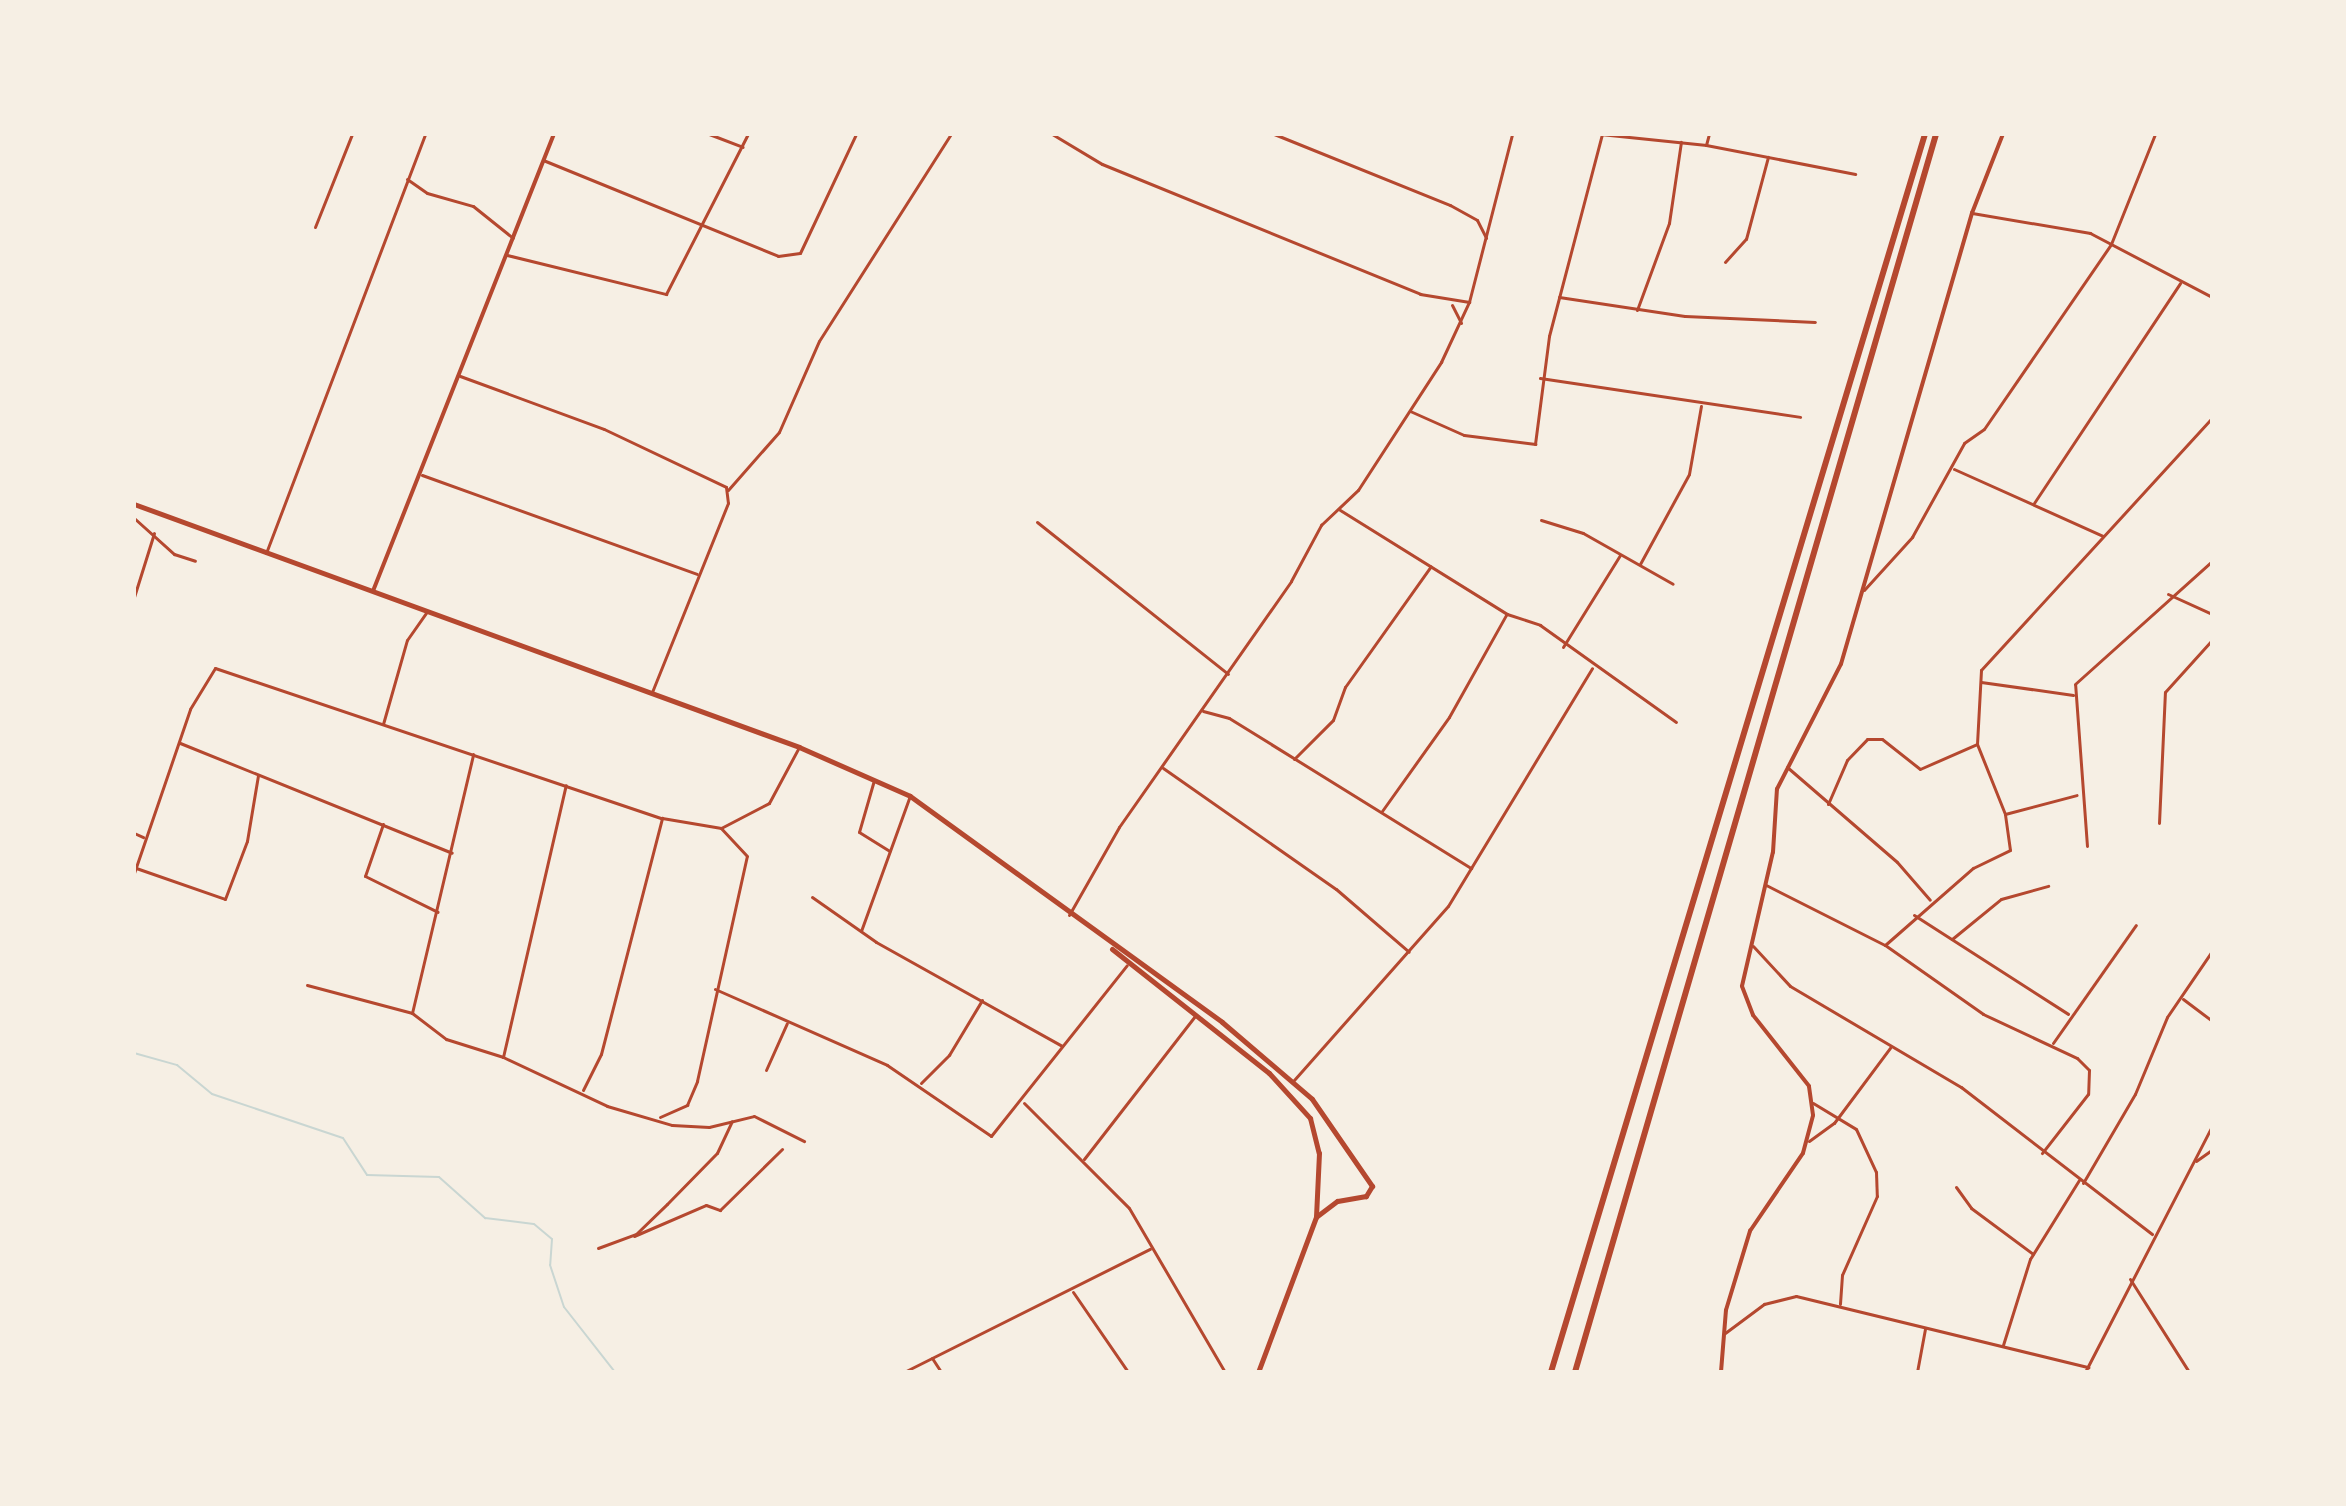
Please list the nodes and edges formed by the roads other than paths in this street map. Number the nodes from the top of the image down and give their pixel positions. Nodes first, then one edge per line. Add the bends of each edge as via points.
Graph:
1 (352, 134) edge
2 (425, 134) edge
3 (554, 134) edge
4 (709, 134) edge
5 (748, 134) edge
6 (856, 134) edge
7 (951, 134) edge
8 (1052, 134) edge
9 (1274, 134) edge
10 (1601, 134) edge
11 (1709, 134) edge
12 (1925, 134) edge
13 (1936, 134) edge
14 (2003, 134) edge
15 (2155, 134) edge
16 (1510, 135) edge
17 (1681, 142) junction
18 (1706, 145) junction
19 (743, 147) junction
20 (1768, 157) junction
21 (542, 159) junction
22 (1855, 174) dead end
23 (407, 179) junction
24 (1972, 213) junction
25 (1491, 219) junction
26 (1477, 220) junction
27 (705, 225) junction
28 (315, 227) dead end
29 (513, 238) junction
30 (1486, 238) junction
31 (2111, 244) junction
32 (507, 255) junction
33 (1725, 262) dead end
34 (2180, 283) junction
35 (1559, 297) junction
36 (2212, 297) edge
37 (1469, 302) junction
38 (1452, 305) junction
39 (1637, 310) junction
40 (1815, 322) dead end
41 (1461, 323) junction
42 (460, 376) junction
43 (1540, 378) junction
44 (1701, 406) junction
45 (1410, 411) junction
46 (1800, 417) dead end
47 (2212, 418) edge
48 (1954, 469) junction
49 (422, 475) junction
50 (728, 490) junction
51 (2034, 503) junction
52 (134, 504) edge
53 (1340, 510) junction
54 (134, 518) edge
55 (1541, 520) dead end
56 (1037, 522) dead end
57 (155, 531) junction
58 (2104, 537) junction
59 (266, 553) junction
60 (1620, 555) junction
61 (195, 561) dead end
62 (2212, 561) edge
63 (1640, 564) junction
64 (1431, 566) junction
65 (697, 574) junction
66 (1673, 584) dead end
67 (1864, 590) junction
68 (373, 591) junction
69 (2168, 594) junction
70 (134, 597) edge
71 (427, 611) junction
72 (1507, 614) junction
73 (2212, 614) edge
74 (2212, 640) edge
75 (1563, 647) junction
76 (1592, 668) junction
77 (1228, 674) junction
78 (1979, 682) junction
79 (652, 692) junction
80 (2073, 695) junction
81 (1203, 710) junction
82 (1676, 722) dead end
83 (383, 724) junction
84 (180, 743) junction
85 (1977, 744) junction
86 (799, 747) junction
87 (473, 754) junction
88 (1294, 759) junction
89 (1787, 767) junction
90 (1163, 768) junction
91 (258, 775) junction
92 (874, 778) junction
93 (566, 785) junction
94 (2077, 795) junction
95 (910, 796) junction
96 (1828, 804) junction
97 (1382, 811) junction
98 (2005, 814) junction
99 (662, 818) junction
100 (2159, 823) dead end
101 (383, 824) junction
102 (721, 828) junction
103 (134, 833) edge
104 (143, 837) junction
105 (2087, 846) dead end
106 (890, 851) junction
107 (452, 853) junction
108 (1471, 868) junction
109 (135, 870) edge
110 (1766, 885) junction
111 (2048, 886) dead end
112 (812, 897) dead end
113 (1930, 900) junction
114 (439, 912) junction
115 (1069, 915) junction
116 (1914, 915) junction
117 (2136, 925) dead end
118 (861, 931) junction
119 (1952, 939) junction
120 (1102, 940) junction
121 (1885, 945) junction
122 (1753, 946) junction
123 (2212, 951) edge
124 (1409, 952) junction
125 (1127, 965) junction
126 (307, 985) dead end
127 (715, 989) junction
128 (2183, 999) junction
129 (982, 1000) junction
130 (412, 1013) junction
131 (2068, 1014) junction
132 (1195, 1016) junction
133 (2212, 1021) edge
134 (787, 1023) junction
135 (2053, 1043) junction
136 (1063, 1047) junction
137 (1890, 1048) junction
138 (503, 1057) junction
139 (766, 1070) dead end
140 (1294, 1080) junction
141 (921, 1083) junction
142 (583, 1090) junction
143 (1024, 1103) junction
144 (1813, 1103) junction
145 (1840, 1114) junction
146 (660, 1117) junction
147 (732, 1121) junction
148 (2212, 1126) edge
149 (804, 1141) dead end
150 (1809, 1141) junction
151 (782, 1149) dead end
152 (2212, 1150) edge
153 (2042, 1153) junction
154 (1084, 1159) dead end
155 (2193, 1163) junction
156 (2081, 1182) junction
157 (1956, 1187) dead end
158 (1316, 1217) junction
159 (2152, 1234) junction
160 (627, 1239) junction
161 (598, 1248) dead end
162 (1150, 1249) junction
163 (2033, 1254) junction
164 (2130, 1279) junction
165 (1073, 1292) junction
166 (1840, 1304) junction
167 (1925, 1329) junction
168 (1722, 1335) junction
169 (2003, 1345) junction
170 (932, 1358) junction
171 (2088, 1367) junction
172 (904, 1372) edge
173 (941, 1372) edge
174 (1128, 1372) edge
175 (1225, 1372) edge
176 (1258, 1372) edge
177 (1551, 1372) edge
178 (1575, 1372) edge
179 (1721, 1372) edge
180 (1917, 1372) edge
181 (2085, 1372) edge
182 (2189, 1372) edge

1 - 28 street
2 - 23 street
3 - 21 street
4 - 19 street
5 - 19 street
6 - 27 street via 800,253 778,256
7 - 50 street via 819,341 779,432
8 - 38 street via 1102,164
9 - 26 street
10 - 17 street
10 - 35 street
11 - 18 street
12 - 177 highway
13 - 178 highway
14 - 24 street
15 - 31 street
16 - 25 street
17 - 18 street
17 - 39 street via 1669,223
18 - 20 street
19 - 27 street
20 - 22 street
20 - 33 street via 1746,239
21 - 27 street
21 - 29 street
23 - 29 street via 427,193 473,206
23 - 59 street
24 - 31 street via 2059,222
24 - 67 street
25 - 26 street
25 - 30 street
26 - 30 street
27 - 32 street via 666,294
29 - 32 street
30 - 37 street
31 - 34 street
31 - 48 street via 1984,429 1964,443
32 - 42 street
34 - 36 street
34 - 51 street
35 - 39 street
35 - 43 street
37 - 38 street
37 - 41 street
38 - 41 street
39 - 40 street
41 - 45 street
42 - 49 street
42 - 50 street via 604,429
43 - 44 street
43 - 45 street via 1543,421 1531,447 1464,435
44 - 46 street
44 - 63 street via 1689,474
45 - 53 street
47 - 58 street
48 - 51 street
48 - 67 street via 1887,572
49 - 65 street
49 - 68 street
50 - 65 street
51 - 58 street
52 - 59 main road
53 - 64 street
53 - 77 street via 1321,525
54 - 57 street
55 - 60 street
56 - 77 street
57 - 61 street via 174,554
57 - 70 street
58 - 78 street via 1986,663
59 - 68 main road
60 - 63 street
60 - 75 street
62 - 69 street
63 - 66 street
64 - 72 street
64 - 88 street via 1345,687 1333,720
65 - 79 street
67 - 89 street via 1822,710
68 - 71 main road
69 - 73 street
69 - 80 street via 2087,668
71 - 79 main road
71 - 83 street via 407,640
72 - 75 street via 1540,625
72 - 97 street via 1449,717
74 - 100 street via 2165,692
75 - 76 street
76 - 82 street
76 - 108 street
77 - 81 street
78 - 80 street
78 - 85 street
79 - 86 main road
80 - 94 street
81 - 88 street via 1229,718
81 - 90 street
83 - 84 street via 215,668 201,684
83 - 87 street
84 - 91 street
84 - 104 street
85 - 96 street via 1920,769 1882,739 1867,739 1847,760
85 - 98 street
86 - 92 main road
86 - 102 street via 769,803
87 - 93 street
87 - 107 street
88 - 97 street
89 - 96 street
89 - 110 street via 1777,789
90 - 115 street
90 - 124 street via 1324,880
91 - 101 street
91 - 109 street via 247,841 225,899
92 - 95 main road
92 - 106 street via 859,832
93 - 99 street
93 - 138 street
94 - 98 street
94 - 105 street
95 - 106 street
95 - 115 main road
96 - 113 street
97 - 108 street
98 - 113 street via 2010,850
99 - 102 street
99 - 142 street via 601,1054
101 - 107 street
101 - 114 street via 365,876
102 - 127 street via 747,856
103 - 104 street
104 - 109 street
106 - 118 street
107 - 114 street
108 - 124 street
110 - 121 street
110 - 122 street
111 - 119 street via 2001,899
112 - 118 street
113 - 116 street
114 - 130 street
115 - 120 main road
116 - 119 street
116 - 121 street
117 - 131 street
118 - 129 street
119 - 131 street
120 - 125 main road
120 - 140 main road
121 - 135 street via 1983,1014
122 - 137 street via 1790,986
122 - 144 street via 1743,997 1799,1069
123 - 128 street
124 - 140 street
125 - 132 main road
125 - 136 street
126 - 130 street
127 - 134 street
127 - 146 street via 687,1105
128 - 133 street
128 - 156 street
129 - 136 street
129 - 141 street via 949,1055
130 - 138 street via 446,1039
131 - 135 street
132 - 154 street
132 - 158 main road via 1269,1073 1310,1118 1319,1153
134 - 139 street
134 - 141 street
135 - 153 street via 2089,1070 2090,1083
136 - 143 street
137 - 145 street
137 - 153 street via 1961,1087
138 - 142 street
140 - 158 main road via 1372,1186 1366,1196 1337,1201
141 - 143 street via 991,1136
142 - 146 street via 607,1106
143 - 162 street via 1129,1208
144 - 145 street
144 - 150 street
145 - 150 street
145 - 166 street via 1871,1150 1877,1196 1842,1275
146 - 147 street via 709,1127
147 - 149 street via 754,1116
147 - 160 street via 704,1169
148 - 155 street
150 - 168 street via 1750,1231
151 - 160 street via 720,1210 706,1205
152 - 155 street
153 - 156 street
155 - 159 street
156 - 159 street
156 - 163 street
157 - 163 street via 1971,1208
158 - 176 main road
159 - 164 street
160 - 161 street
162 - 165 street
162 - 175 street
163 - 169 street
164 - 171 street
164 - 182 street
165 - 170 street
165 - 174 street
166 - 167 street
166 - 168 street via 1777,1297
167 - 169 street
167 - 180 street
168 - 179 street
169 - 171 street
170 - 172 street
170 - 173 street
171 - 181 street

